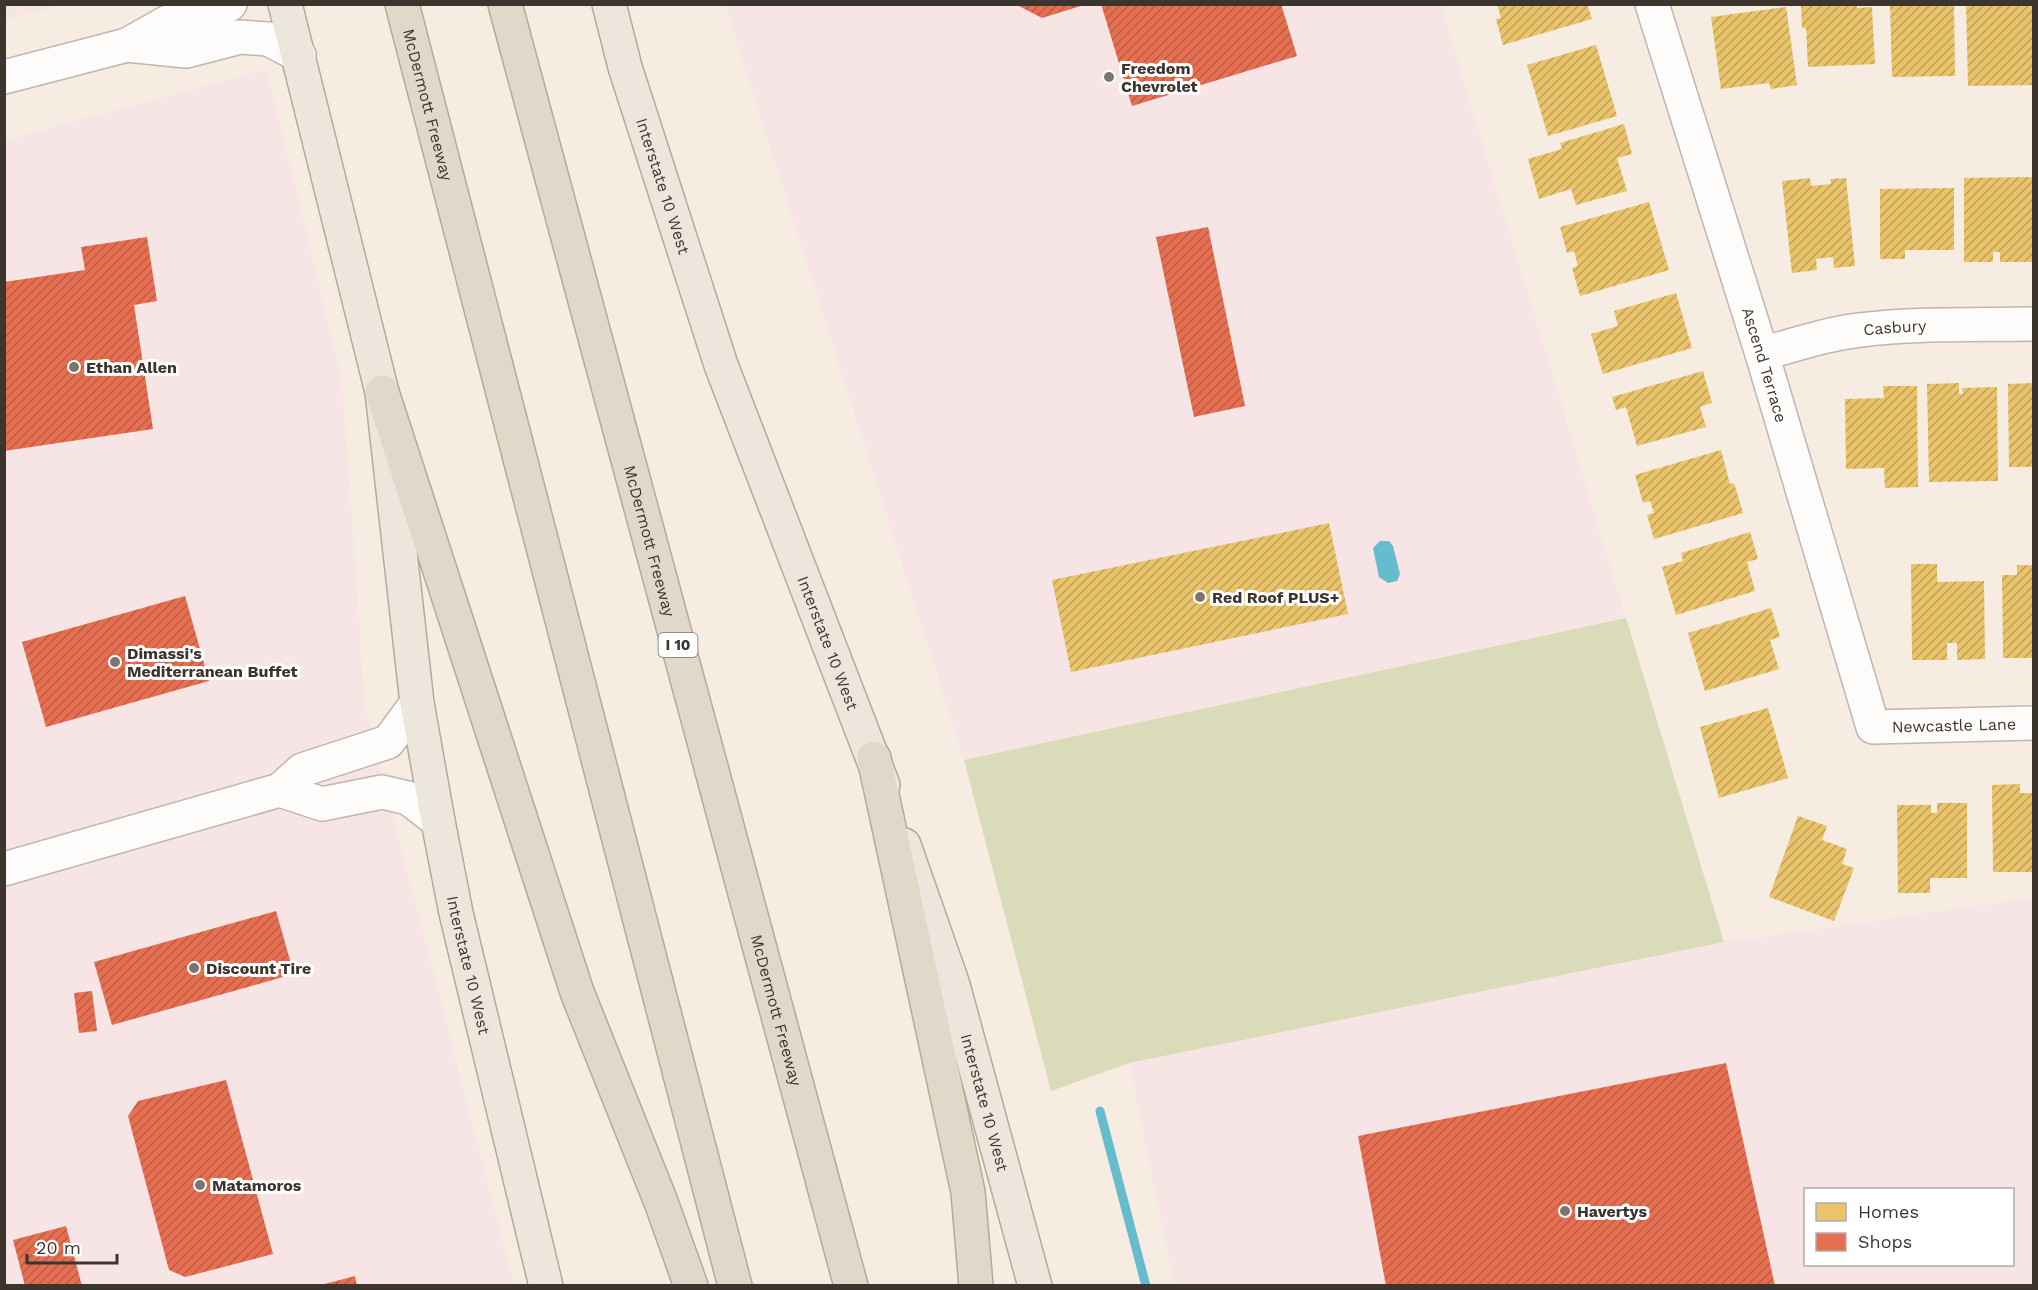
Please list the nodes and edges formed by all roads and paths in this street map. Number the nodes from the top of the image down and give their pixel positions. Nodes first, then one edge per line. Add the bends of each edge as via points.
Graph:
1 (230, 4) edge
2 (285, 4) edge
3 (402, 4) edge
4 (505, 4) edge
5 (609, 4) edge
6 (1652, 4) edge
7 (127, 45) junction
8 (298, 55) junction
9 (4, 77) edge
10 (2034, 324) edge
11 (1762, 354) junction
12 (382, 392) junction
13 (417, 703) junction
14 (2034, 723) edge
15 (1873, 727) joint
16 (874, 758) junction
17 (280, 790) junction
18 (438, 821) junction
19 (4, 869) edge
20 (546, 1286) edge
21 (691, 1286) edge
22 (735, 1286) edge
23 (851, 1286) edge
24 (976, 1286) edge
25 (1035, 1286) edge

1 - 7 street via 168,22
2 - 8 main road, Interstate 10 West
3 - 22 highway, McDermott Freeway
4 - 23 highway, McDermott Freeway / I 10
5 - 16 main road, Interstate 10 West via 625,66 721,365
6 - 11 street, Ascend Terrace
7 - 8 street via 186,51 240,37 268,39
7 - 9 street
8 - 12 main road, Interstate 10 West
10 - 11 street, Casbury via 1858,330
11 - 15 street, Ascend Terrace
12 - 13 main road, Interstate 10 West
12 - 21 highway via 577,992
13 - 17 street via 388,742 302,770
13 - 18 main road, Interstate 10 West
14 - 15 street, Newcastle Lane
16 - 24 highway via 968,1192
16 - 25 main road, Interstate 10 West via 953,984
17 - 18 street via 322,804 382,792 408,798
17 - 19 street
18 - 20 main road, Interstate 10 West via 456,913

